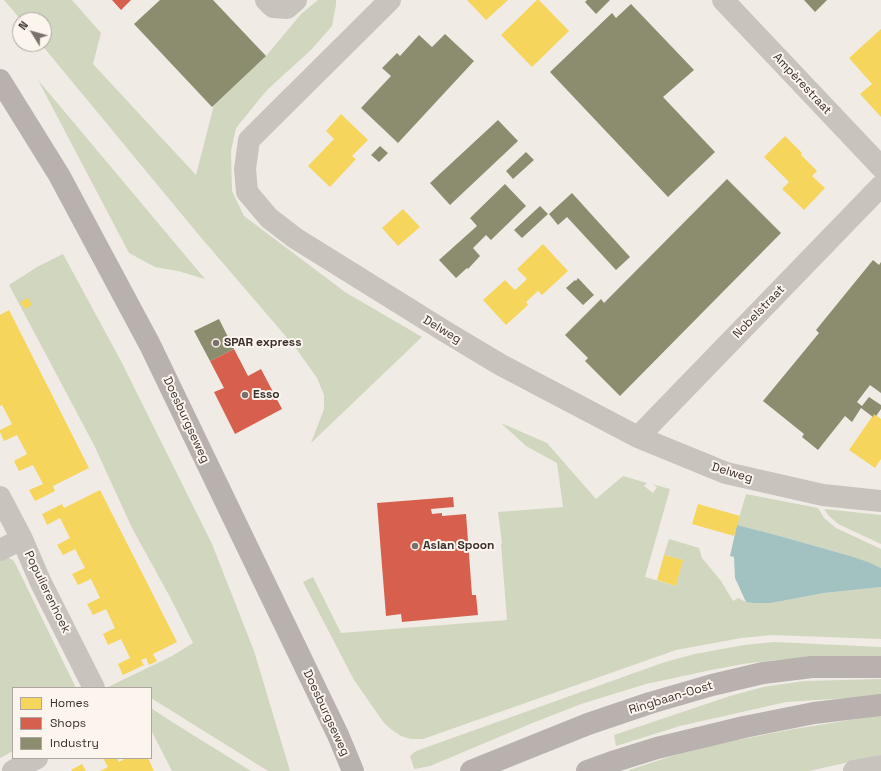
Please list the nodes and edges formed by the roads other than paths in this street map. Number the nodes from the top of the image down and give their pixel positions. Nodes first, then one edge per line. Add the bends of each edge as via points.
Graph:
1 (266, 0) edge
2 (296, 0) edge
3 (723, 0) edge
4 (380, 3) edge
5 (0, 80) edge
6 (881, 167) edge
7 (881, 186) edge
8 (638, 438) junction
9 (0, 497) edge
10 (881, 501) edge
11 (22, 539) junction
12 (0, 550) edge
13 (881, 667) edge
14 (93, 687) edge
15 (881, 705) edge
16 (36, 759) edge
17 (881, 766) edge
18 (12, 771) edge
19 (353, 771) edge
20 (471, 771) edge
21 (587, 771) edge
22 (854, 771) edge

1 - 2 street via 273,7 287,8
3 - 6 street, Ampèrestraat
4 - 8 street, Delweg via 249,140 245,169 247,192 268,218 294,238 501,365
5 - 19 main road, Doesburgseweg via 60,175 150,345
7 - 8 street, Nobelstraat
8 - 10 street, Delweg via 726,473 823,495
9 - 11 street, Populierenhoek
11 - 12 street
11 - 14 street, Populierenhoek via 41,583
13 - 20 main road, Ringbaan-Oost via 812,667 763,673 712,685 588,724
15 - 21 main road via 814,712 744,727 657,748
16 - 18 street
17 - 22 street

